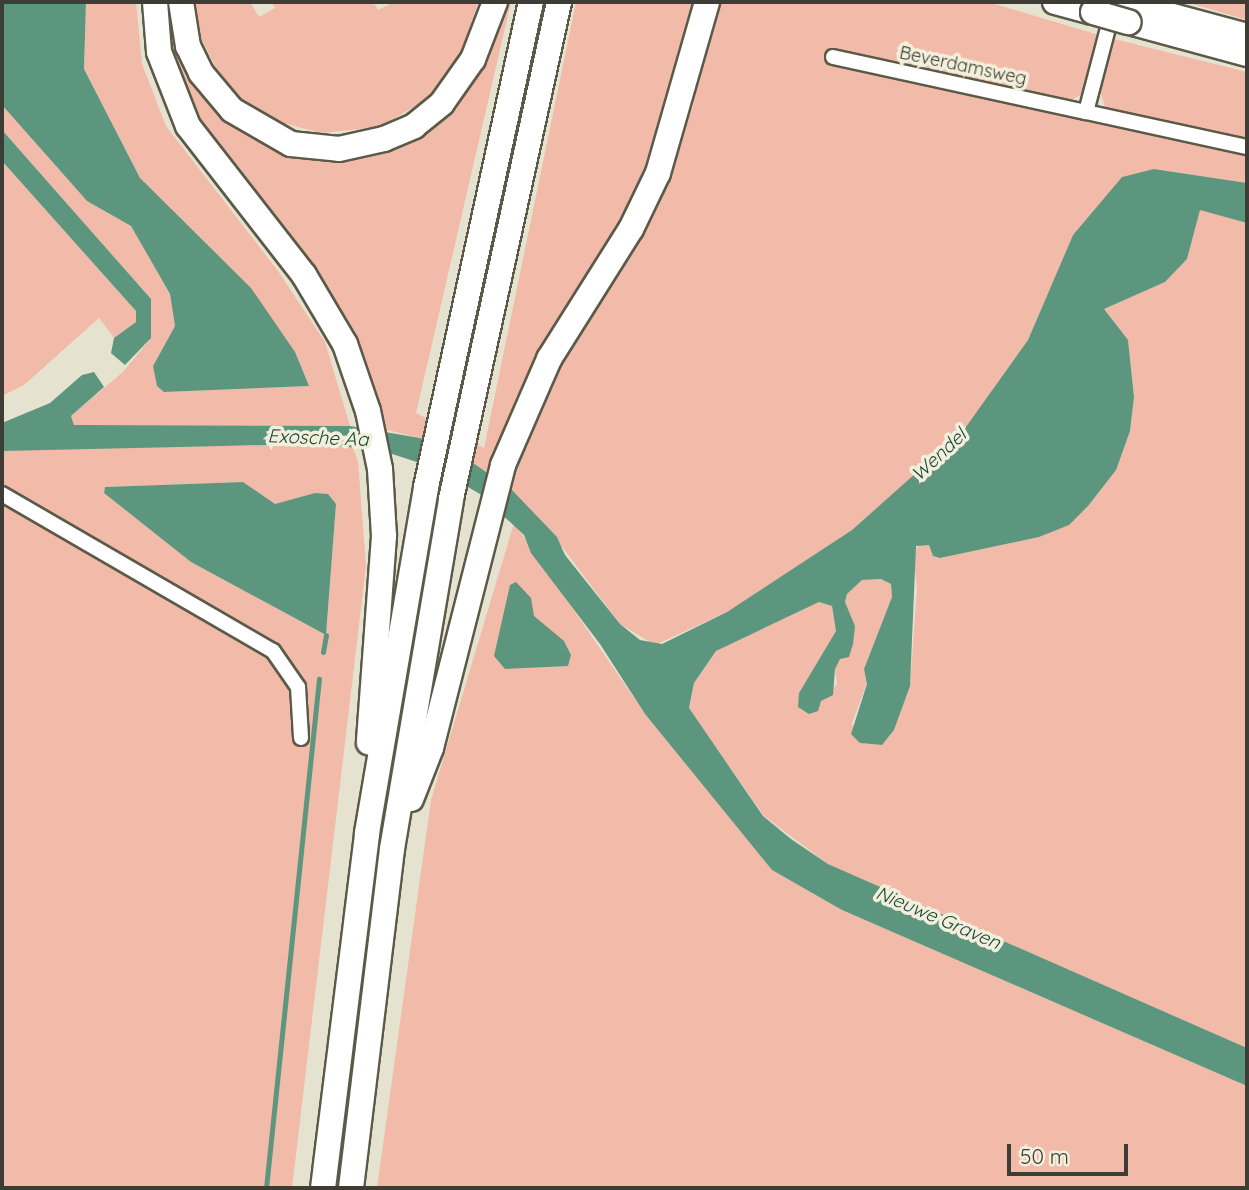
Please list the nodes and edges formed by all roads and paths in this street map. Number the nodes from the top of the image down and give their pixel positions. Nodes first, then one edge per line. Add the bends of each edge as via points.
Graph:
1 (155, 2) edge
2 (181, 2) edge
3 (495, 2) edge
4 (531, 2) edge
5 (559, 2) edge
6 (707, 2) edge
7 (1045, 2) edge
8 (1055, 2) edge
9 (1112, 8) edge
10 (1247, 36) edge
11 (1247, 54) edge
12 (833, 57) dead end
13 (1086, 112) junction
14 (1247, 148) edge
15 (2, 494) edge
16 (301, 738) dead end
17 (366, 834) junction
18 (392, 849) junction
19 (323, 1188) edge
20 (351, 1188) edge

1 - 17 highway via 159,52 188,126 304,275 345,344 368,411 380,469 384,536 372,665
2 - 3 highway via 188,46 201,73 232,110 291,144 339,149 384,139 414,125 442,103 473,59
4 - 17 highway via 426,487
5 - 18 highway via 451,499
6 - 18 highway via 652,185 549,359 503,465 430,748
7 - 9 highway
8 - 9 highway
9 - 10 highway
9 - 11 highway
9 - 13 street
12 - 13 street, Beverdamsweg
13 - 14 street, Beverdamsweg
15 - 16 street via 272,651 298,687
17 - 19 highway
18 - 20 highway

